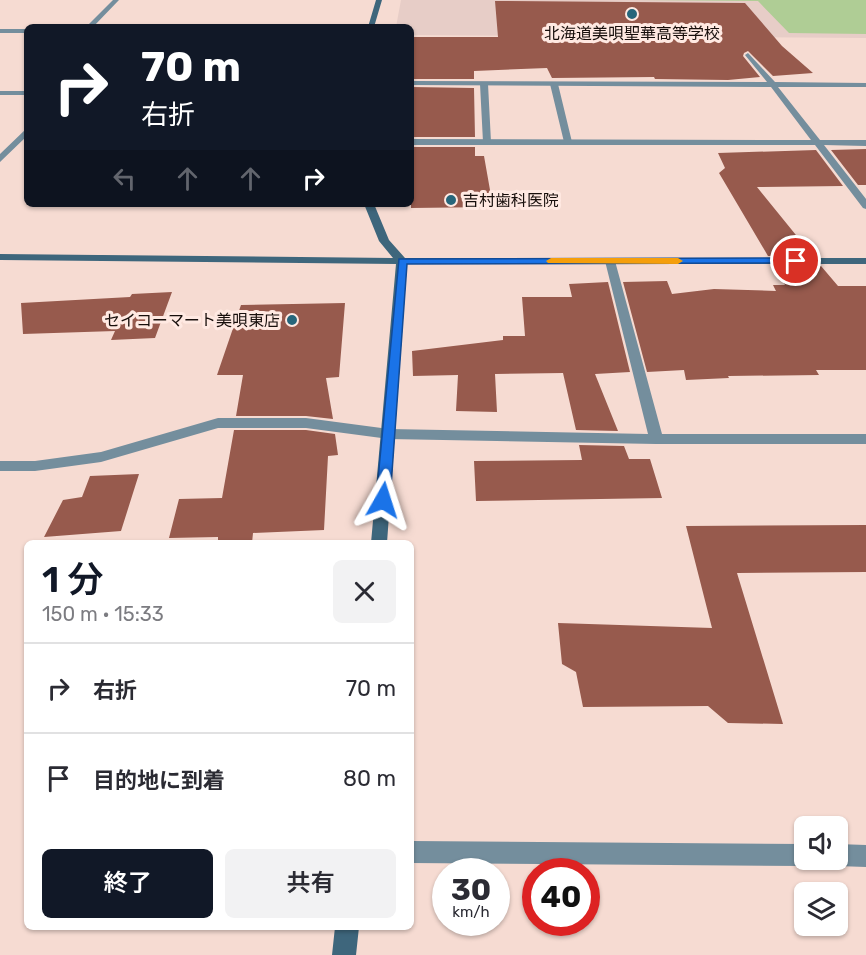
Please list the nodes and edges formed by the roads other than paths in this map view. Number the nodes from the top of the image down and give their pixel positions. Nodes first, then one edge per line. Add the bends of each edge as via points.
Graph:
1 (116, 0) edge
2 (379, 0) edge
3 (92, 24) edge
4 (372, 24) edge
5 (0, 31) edge
6 (24, 31) edge
7 (748, 55) dead end
8 (414, 83) edge
9 (484, 84) junction
10 (554, 84) junction
11 (773, 85) junction
12 (866, 85) edge
13 (0, 93) edge
14 (24, 93) edge
15 (24, 134) edge
16 (414, 142) edge
17 (487, 142) junction
18 (568, 142) junction
19 (816, 143) junction
20 (866, 143) edge
21 (0, 159) edge
22 (866, 206) edge
23 (370, 207) edge
24 (0, 258) edge
25 (402, 261) junction
26 (610, 261) junction
27 (866, 261) edge
28 (389, 434) junction
29 (656, 439) junction
30 (866, 439) edge
31 (0, 466) edge
32 (379, 540) edge
33 (414, 852) edge
34 (794, 855) edge
35 (848, 855) edge
36 (866, 856) edge
37 (347, 930) edge
38 (344, 955) edge

1 - 3 street
2 - 4 street
5 - 6 street
7 - 11 street
8 - 9 street
9 - 10 street
9 - 17 street
10 - 11 street
10 - 18 street
11 - 12 street
11 - 19 street
13 - 14 street
15 - 21 street
16 - 17 street
17 - 18 street
18 - 19 street
19 - 20 street
19 - 22 street
23 - 25 street via 384,241
24 - 25 street
25 - 26 street
25 - 28 street
26 - 27 street
26 - 29 street
28 - 29 street
28 - 31 street via 306,423 218,423 101,457 35,466
28 - 32 street
29 - 30 street
33 - 34 street
35 - 36 street
37 - 38 street

